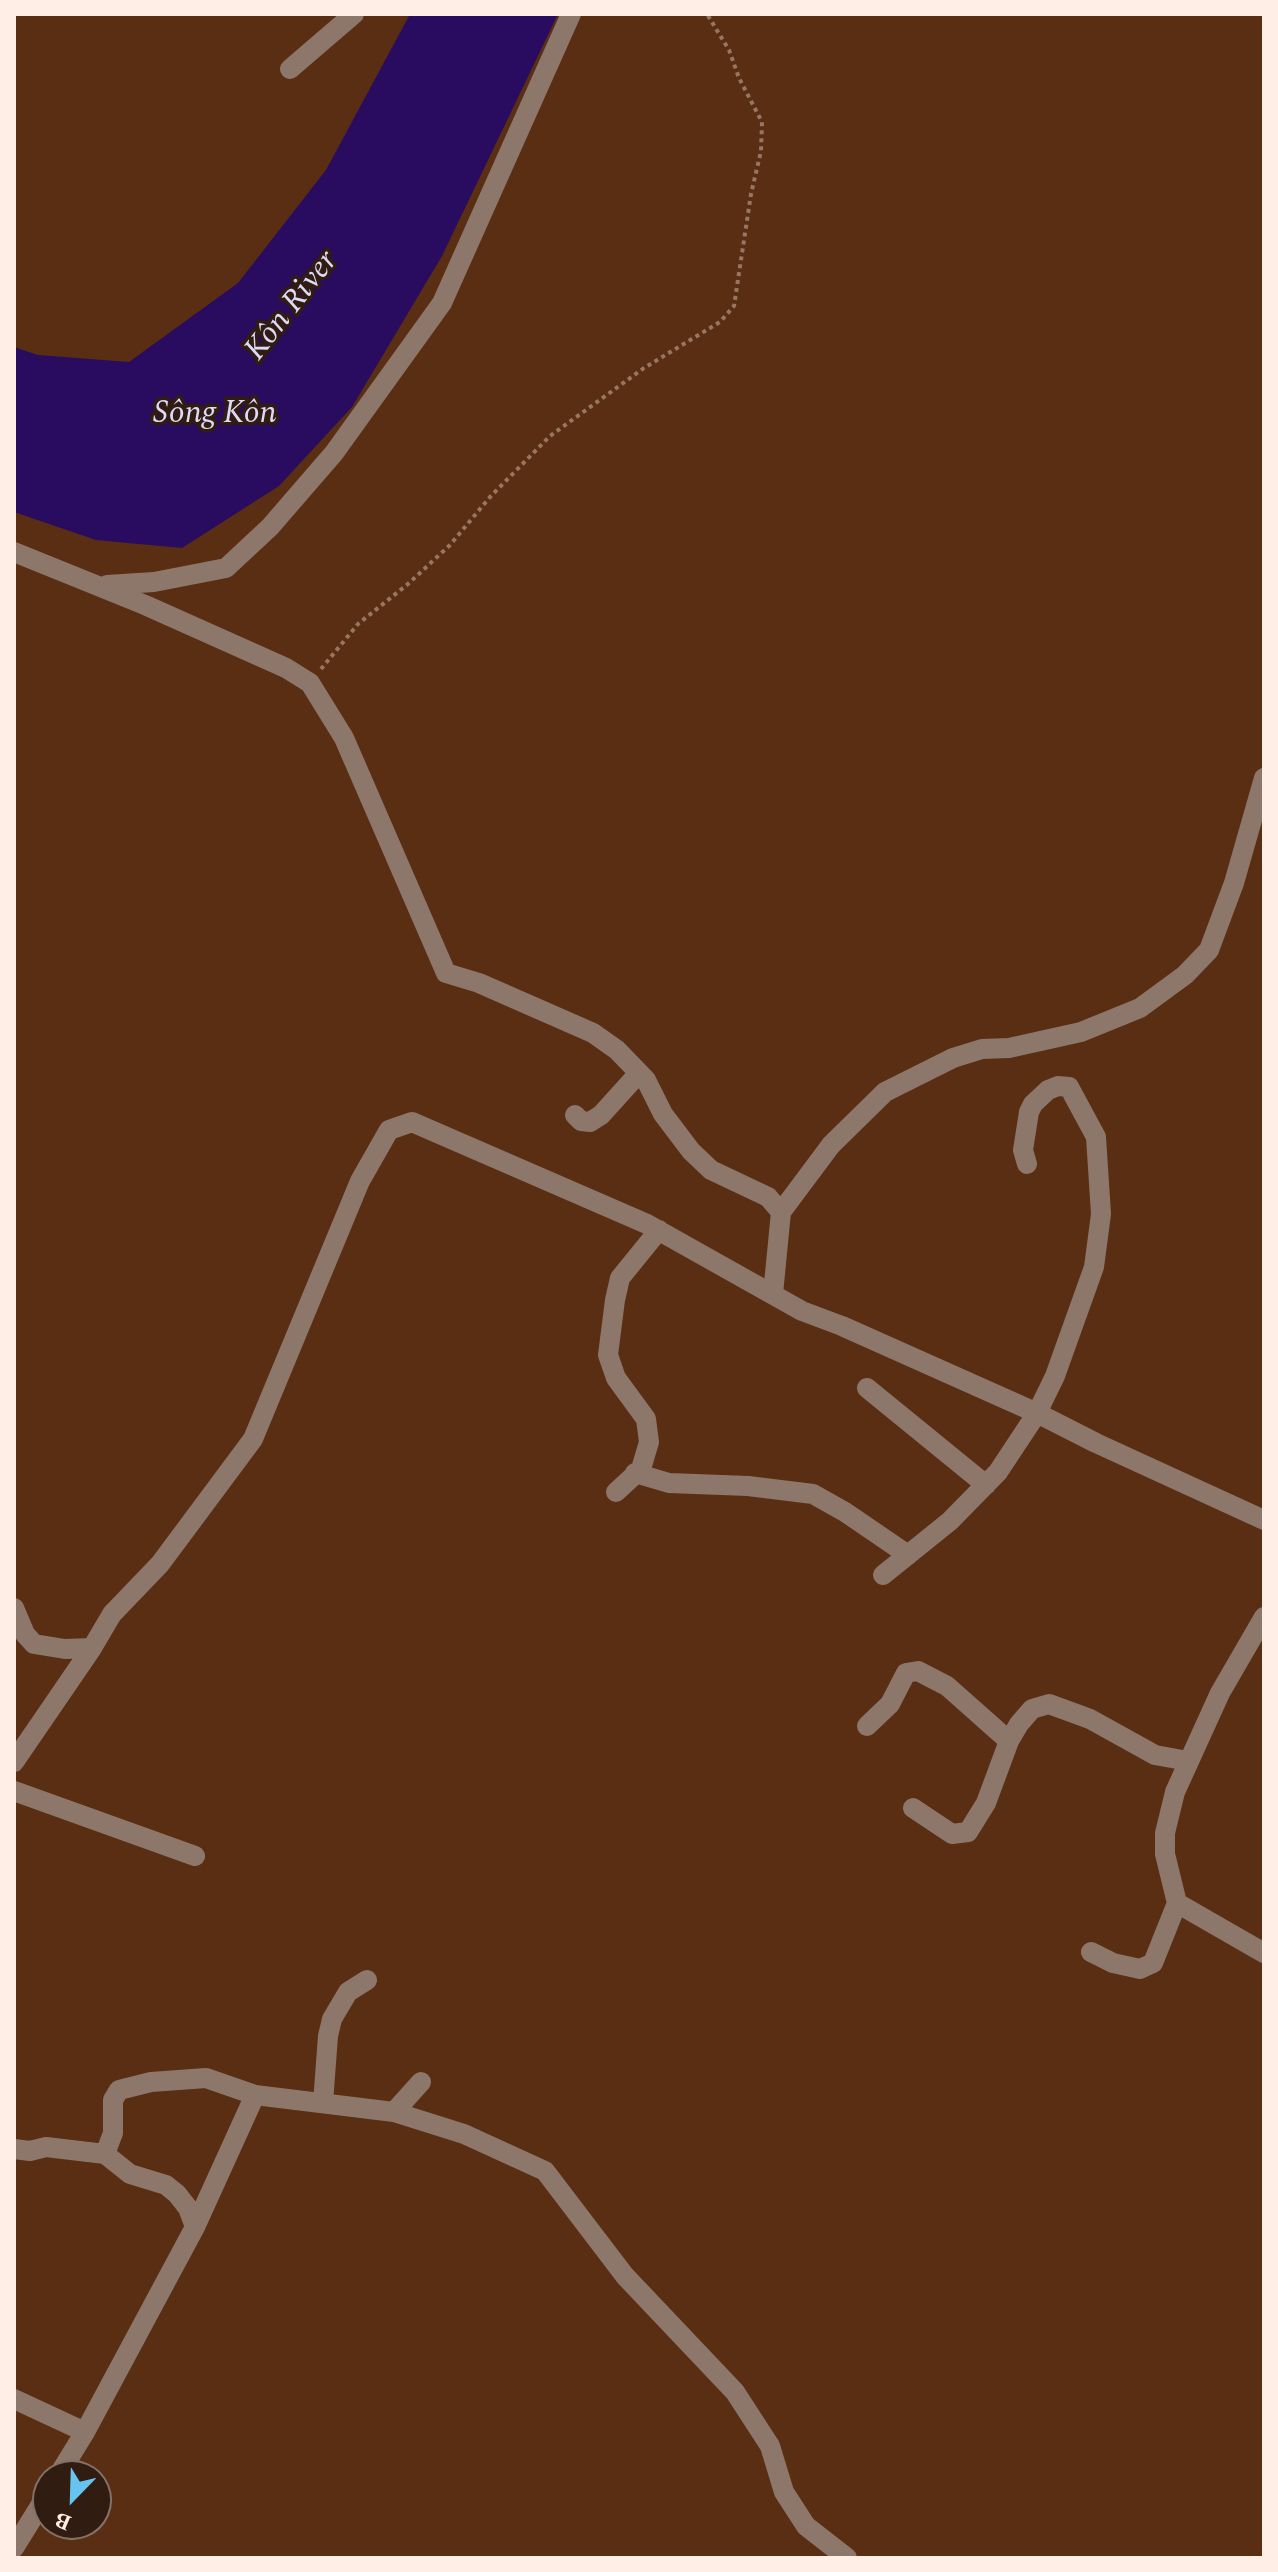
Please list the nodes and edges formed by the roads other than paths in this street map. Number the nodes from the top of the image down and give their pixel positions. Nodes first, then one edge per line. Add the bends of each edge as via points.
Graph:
1 (354, 14) edge
2 (571, 14) edge
3 (290, 69) dead end
4 (14, 552) edge
5 (100, 586) junction
6 (1264, 778) edge
7 (639, 1073) junction
8 (575, 1115) dead end
9 (1027, 1164) dead end
10 (781, 1212) junction
11 (659, 1230) junction
12 (773, 1294) junction
13 (867, 1388) dead end
14 (1037, 1413) junction
15 (635, 1473) junction
16 (986, 1485) junction
17 (616, 1492) dead end
18 (1264, 1520) edge
19 (908, 1555) junction
20 (883, 1575) dead end
21 (14, 1608) edge
22 (1264, 1617) edge
23 (92, 1648) junction
24 (867, 1726) dead end
25 (1009, 1741) junction
26 (1188, 1761) junction
27 (14, 1762) edge
28 (14, 1791) edge
29 (913, 1808) dead end
30 (195, 1856) dead end
31 (1177, 1903) junction
32 (1091, 1952) dead end
33 (1264, 1953) edge
34 (367, 1980) dead end
35 (421, 2082) dead end
36 (255, 2095) junction
37 (323, 2103) junction
38 (394, 2112) junction
39 (14, 2149) edge
40 (105, 2154) junction
41 (195, 2227) junction
42 (14, 2399) edge
43 (85, 2432) junction
44 (68, 2460) edge
45 (32, 2519) edge
46 (14, 2548) edge
47 (847, 2558) edge

1 - 3 street
2 - 5 street via 442,303 334,453 270,527 226,568
4 - 5 street
5 - 7 street via 310,683 344,738 446,973 593,1033
6 - 10 street via 1209,950 1185,975 1140,1008 1081,1032 982,1049 885,1092 831,1145
7 - 8 street via 601,1115 590,1122
7 - 10 street via 691,1151 711,1170 768,1197
9 - 14 street via 1023,1150 1033,1104 1048,1090 1069,1087 1096,1137 1101,1214 1094,1267
10 - 12 street
11 - 12 street
11 - 15 street via 620,1278 608,1355 616,1378 646,1419 649,1442
11 - 23 street via 412,1122 389,1130 360,1181 253,1439 160,1564 112,1614
12 - 14 street
13 - 16 street
14 - 16 street
14 - 18 street
15 - 17 street
15 - 19 street via 669,1483 813,1494
16 - 19 street
19 - 20 street
21 - 23 street via 34,1644
22 - 26 street
23 - 27 street
24 - 25 street via 890,1704 906,1673 918,1671 947,1686
25 - 26 street via 1032,1709 1049,1704 1090,1719 1155,1755
25 - 29 street via 986,1803 968,1832 952,1834
26 - 31 street via 1165,1833
28 - 30 street
31 - 32 street via 1153,1963 1140,1969
31 - 33 street
34 - 37 street via 348,1992 332,2019
35 - 38 street
36 - 37 street
36 - 40 street via 206,2078 119,2090
36 - 41 street
37 - 38 street
38 - 47 street via 464,2134 545,2171 625,2276 735,2392 770,2446 784,2492 806,2526
39 - 40 street
40 - 41 street via 130,2174 166,2185 188,2208
41 - 43 street
42 - 43 street
43 - 44 street
45 - 46 street

